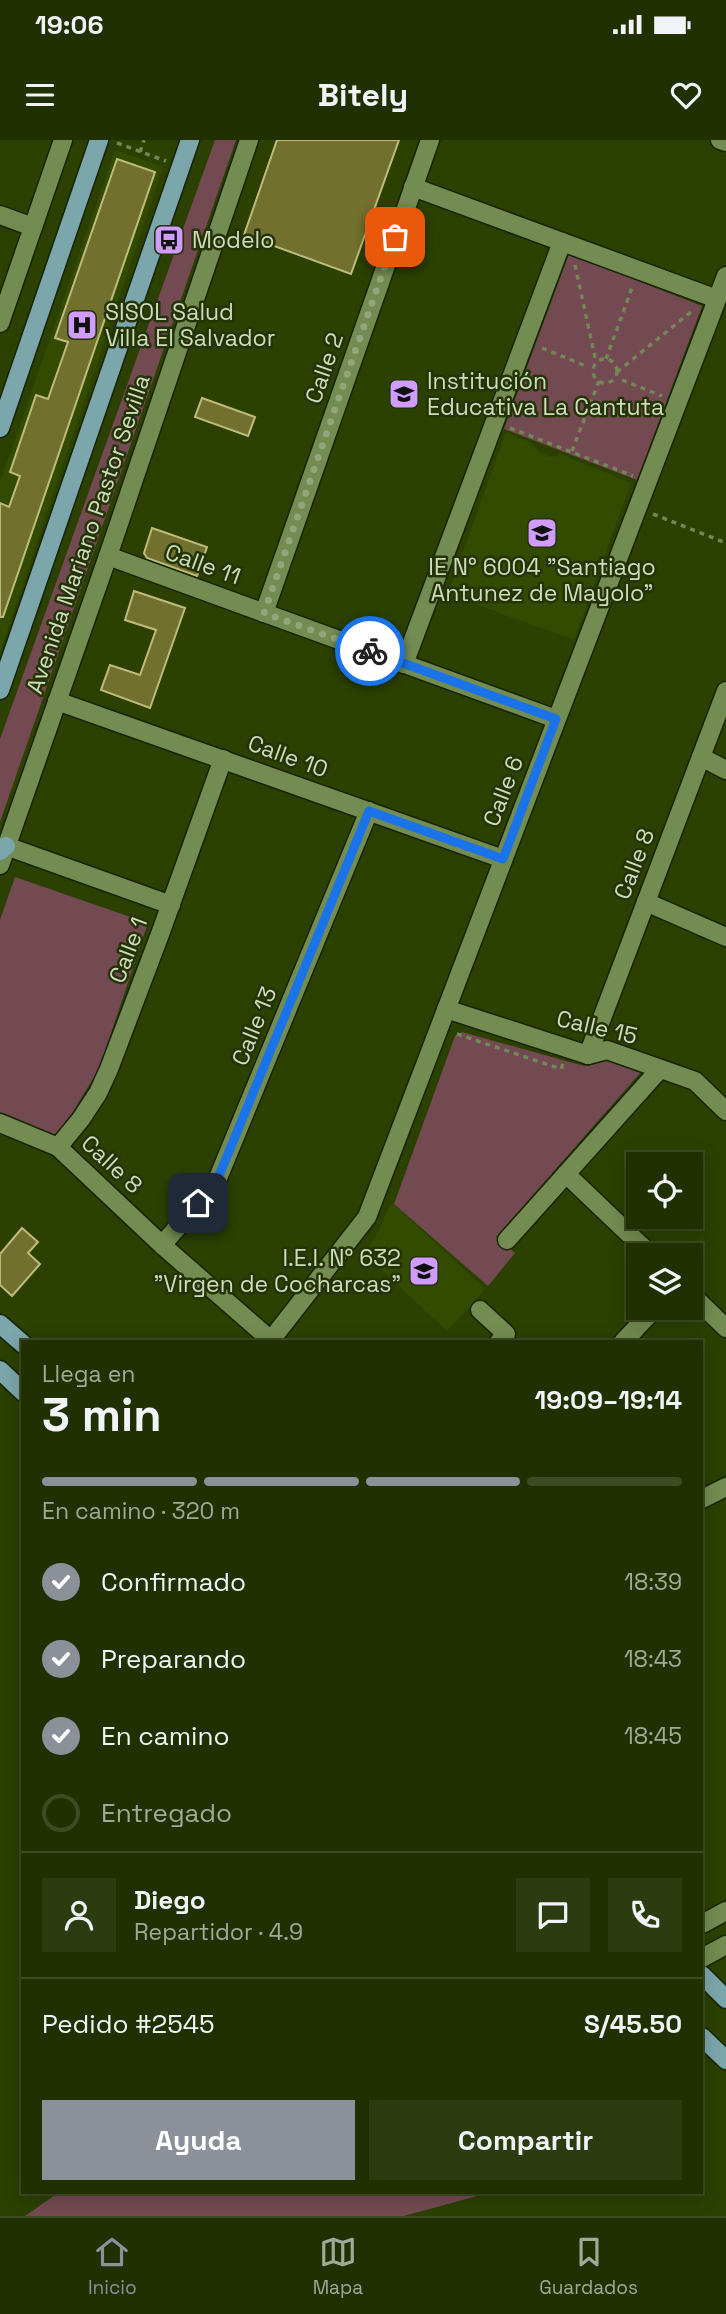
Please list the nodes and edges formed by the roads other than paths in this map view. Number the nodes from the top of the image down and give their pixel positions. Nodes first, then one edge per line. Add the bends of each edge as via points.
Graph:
1 (63, 140) edge
2 (99, 140) edge
3 (190, 140) edge
4 (249, 140) edge
5 (430, 140) edge
6 (720, 140) edge
7 (726, 142) edge
8 (413, 187) junction
9 (0, 215) edge
10 (33, 227) junction
11 (562, 242) junction
12 (726, 276) edge
13 (717, 299) junction
14 (0, 323) edge
15 (0, 428) edge
16 (108, 556) junction
17 (264, 613) junction
18 (404, 664) junction
19 (0, 690) edge
20 (726, 691) edge
21 (57, 701) junction
22 (556, 719) junction
23 (701, 757) junction
24 (223, 759) junction
25 (726, 770) edge
26 (369, 811) junction
27 (3, 849) edge
28 (503, 859) junction
29 (0, 865) edge
30 (646, 902) junction
31 (171, 905) junction
32 (726, 937) edge
33 (446, 1009) junction
34 (588, 1055) junction
35 (660, 1069) junction
36 (726, 1111) edge
37 (0, 1123) edge
38 (58, 1147) junction
39 (566, 1174) junction
40 (507, 1240) dead end
41 (638, 1243) edge
42 (162, 1245) junction
43 (703, 1306) edge
44 (480, 1310) dead end
45 (644, 1320) edge
46 (0, 1324) edge
47 (726, 1328) edge
48 (271, 1340) edge
49 (273, 1340) edge
50 (501, 1340) edge
51 (625, 1340) edge
52 (21, 1343) edge
53 (0, 1370) edge
54 (21, 1390) edge
55 (726, 1487) edge
56 (703, 1498) edge
57 (726, 1911) edge
58 (703, 1923) edge
59 (726, 1945) edge
60 (703, 1957) edge
61 (703, 1976) edge
62 (726, 1999) edge
63 (703, 2038) edge
64 (726, 2060) edge

1 - 10 street
2 - 15 main road
3 - 19 main road, Avenida Mariano Pastor Sevilla
4 - 16 street, Avenida Mariano Pastor Sevilla
5 - 8 street, Calle 2
6 - 7 street
8 - 11 street
8 - 17 street, Calle 2
9 - 10 street
10 - 14 street
11 - 13 street
11 - 18 street
12 - 13 street, Calle 6
13 - 22 street, Calle 6
16 - 17 street, Calle 11
16 - 21 street, Avenida Mariano Pastor Sevilla
17 - 18 street, Calle 11
18 - 22 street, Calle 11
20 - 23 street, Calle 8
21 - 24 street, Calle 10
21 - 27 street, Avenida Mariano Pastor Sevilla
22 - 28 street, Calle 6
23 - 25 street
23 - 30 street, Calle 8
24 - 26 street, Calle 10
24 - 31 street, Calle 1
26 - 28 street, Calle 10
26 - 42 street, Calle 13 via 216,1183
27 - 29 street, Avenida Mariano Pastor Sevilla
27 - 31 street
28 - 33 street, Calle 6
30 - 32 street
30 - 34 street, Calle 8
31 - 38 street, Calle 1 via 98,1093
33 - 34 street, Calle 15
33 - 49 street, Calle 6 via 367,1217
34 - 35 street, Calle 15 via 607,1050
35 - 36 street, Calle 15 via 695,1081
35 - 39 street
37 - 38 street, Calle 8
38 - 42 street, Calle 8
39 - 40 street
39 - 41 street
42 - 48 street, Calle 8
43 - 47 street
44 - 50 street via 506,1334
45 - 51 street
46 - 52 main road
53 - 54 main road
55 - 56 street
57 - 58 street
59 - 60 street
61 - 62 main road
63 - 64 main road

